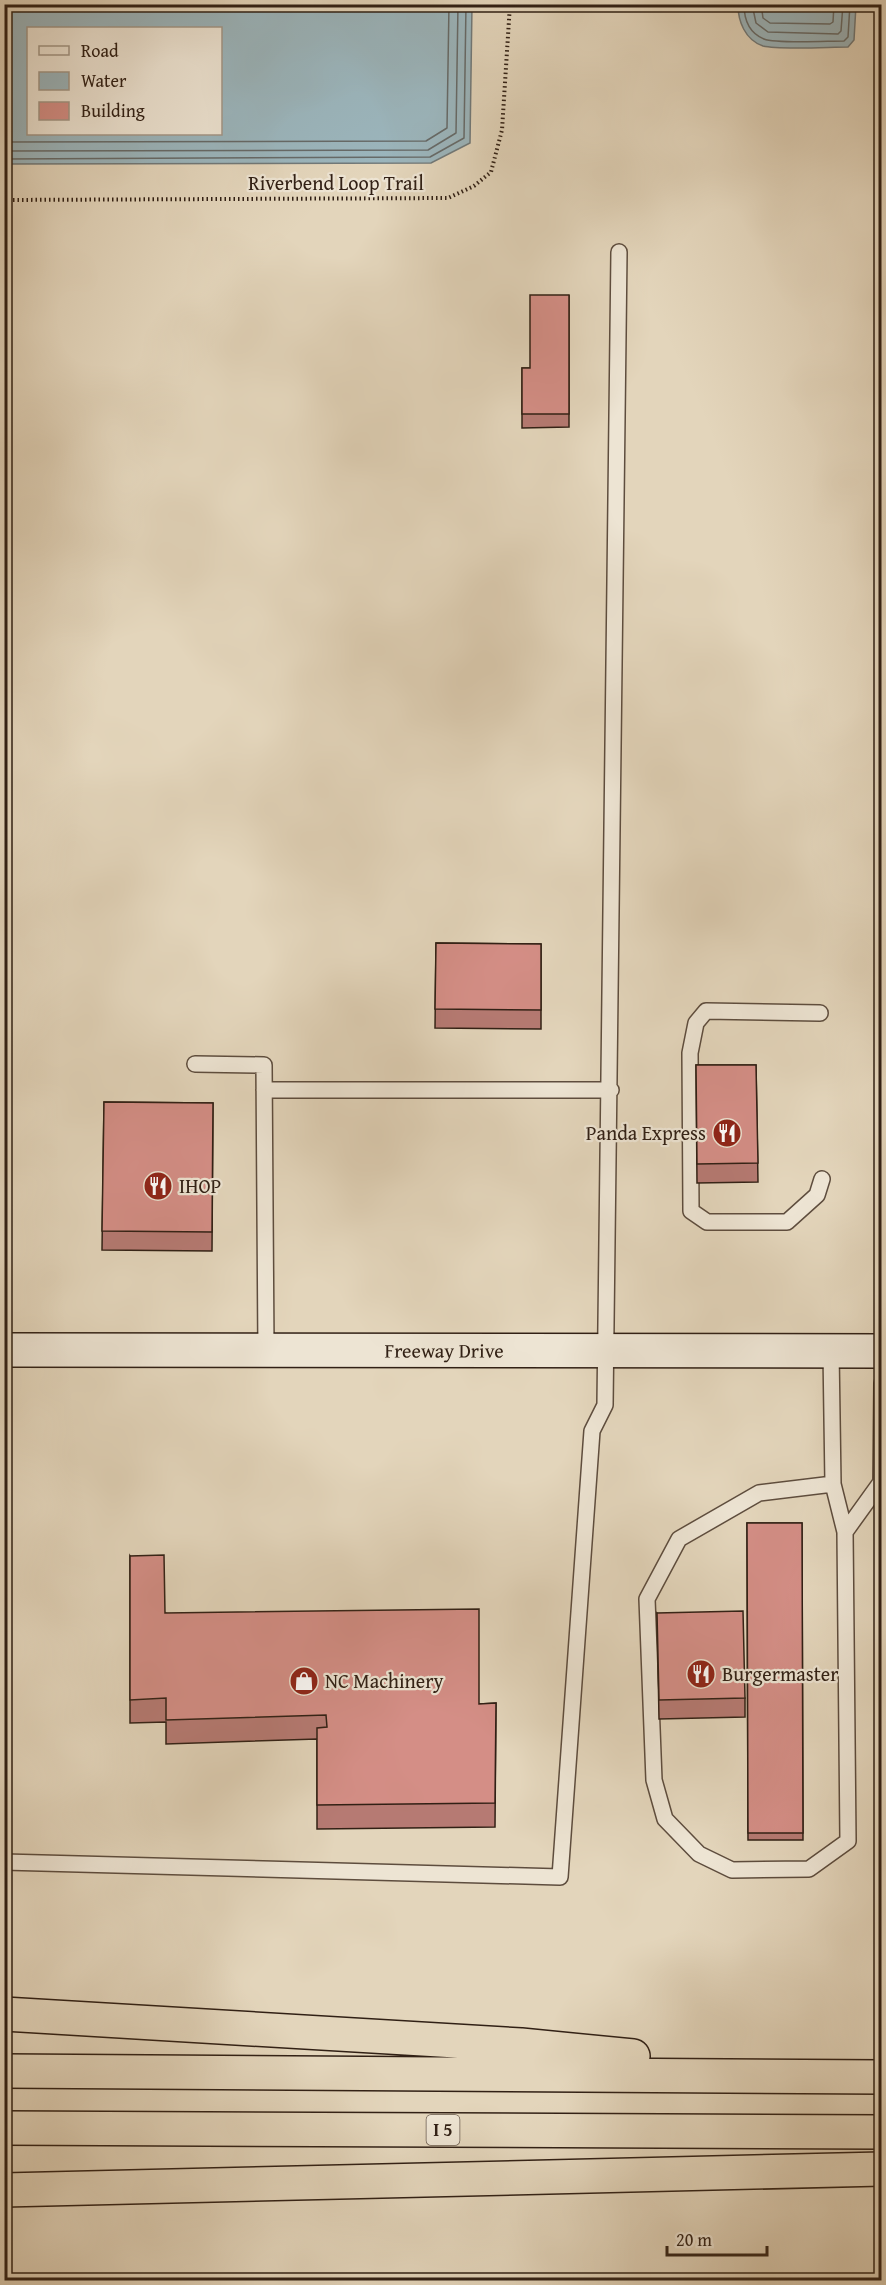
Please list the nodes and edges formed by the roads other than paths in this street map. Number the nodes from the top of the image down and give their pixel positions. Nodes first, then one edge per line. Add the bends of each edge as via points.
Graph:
1 (619, 252) dead end
2 (820, 1013) dead end
3 (195, 1064) dead end
4 (264, 1090) junction
5 (611, 1090) junction
6 (822, 1179) dead end
7 (4, 1350) edge
8 (266, 1351) junction
9 (831, 1351) junction
10 (882, 1351) edge
11 (607, 1352) junction
12 (882, 1383) edge
13 (833, 1484) junction
14 (846, 1532) junction
15 (4, 1862) edge
16 (4, 2014) edge
17 (4, 2071) edge
18 (869, 2077) edge
19 (4, 2128) edge
20 (882, 2132) edge
21 (882, 2169) edge
22 (4, 2190) edge

1 - 5 lane
2 - 6 lane via 706,1011 696,1023 690,1053 691,1211 707,1222 787,1222 817,1195
3 - 4 lane via 264,1065
4 - 5 lane
4 - 8 lane
5 - 11 lane
7 - 8 street, Freeway Drive
8 - 11 street, Freeway Drive
9 - 10 street, Freeway Drive
9 - 11 street, Freeway Drive
9 - 13 lane
11 - 15 lane via 605,1405 592,1431 560,1877
12 - 14 lane via 880,1482
13 - 14 lane
13 - 14 lane via 759,1493 679,1539 647,1599 654,1780 665,1818 699,1854 732,1870 809,1869 848,1841
16 - 18 highway via 521,2045
17 - 18 highway
19 - 20 highway, I 5
21 - 22 highway

